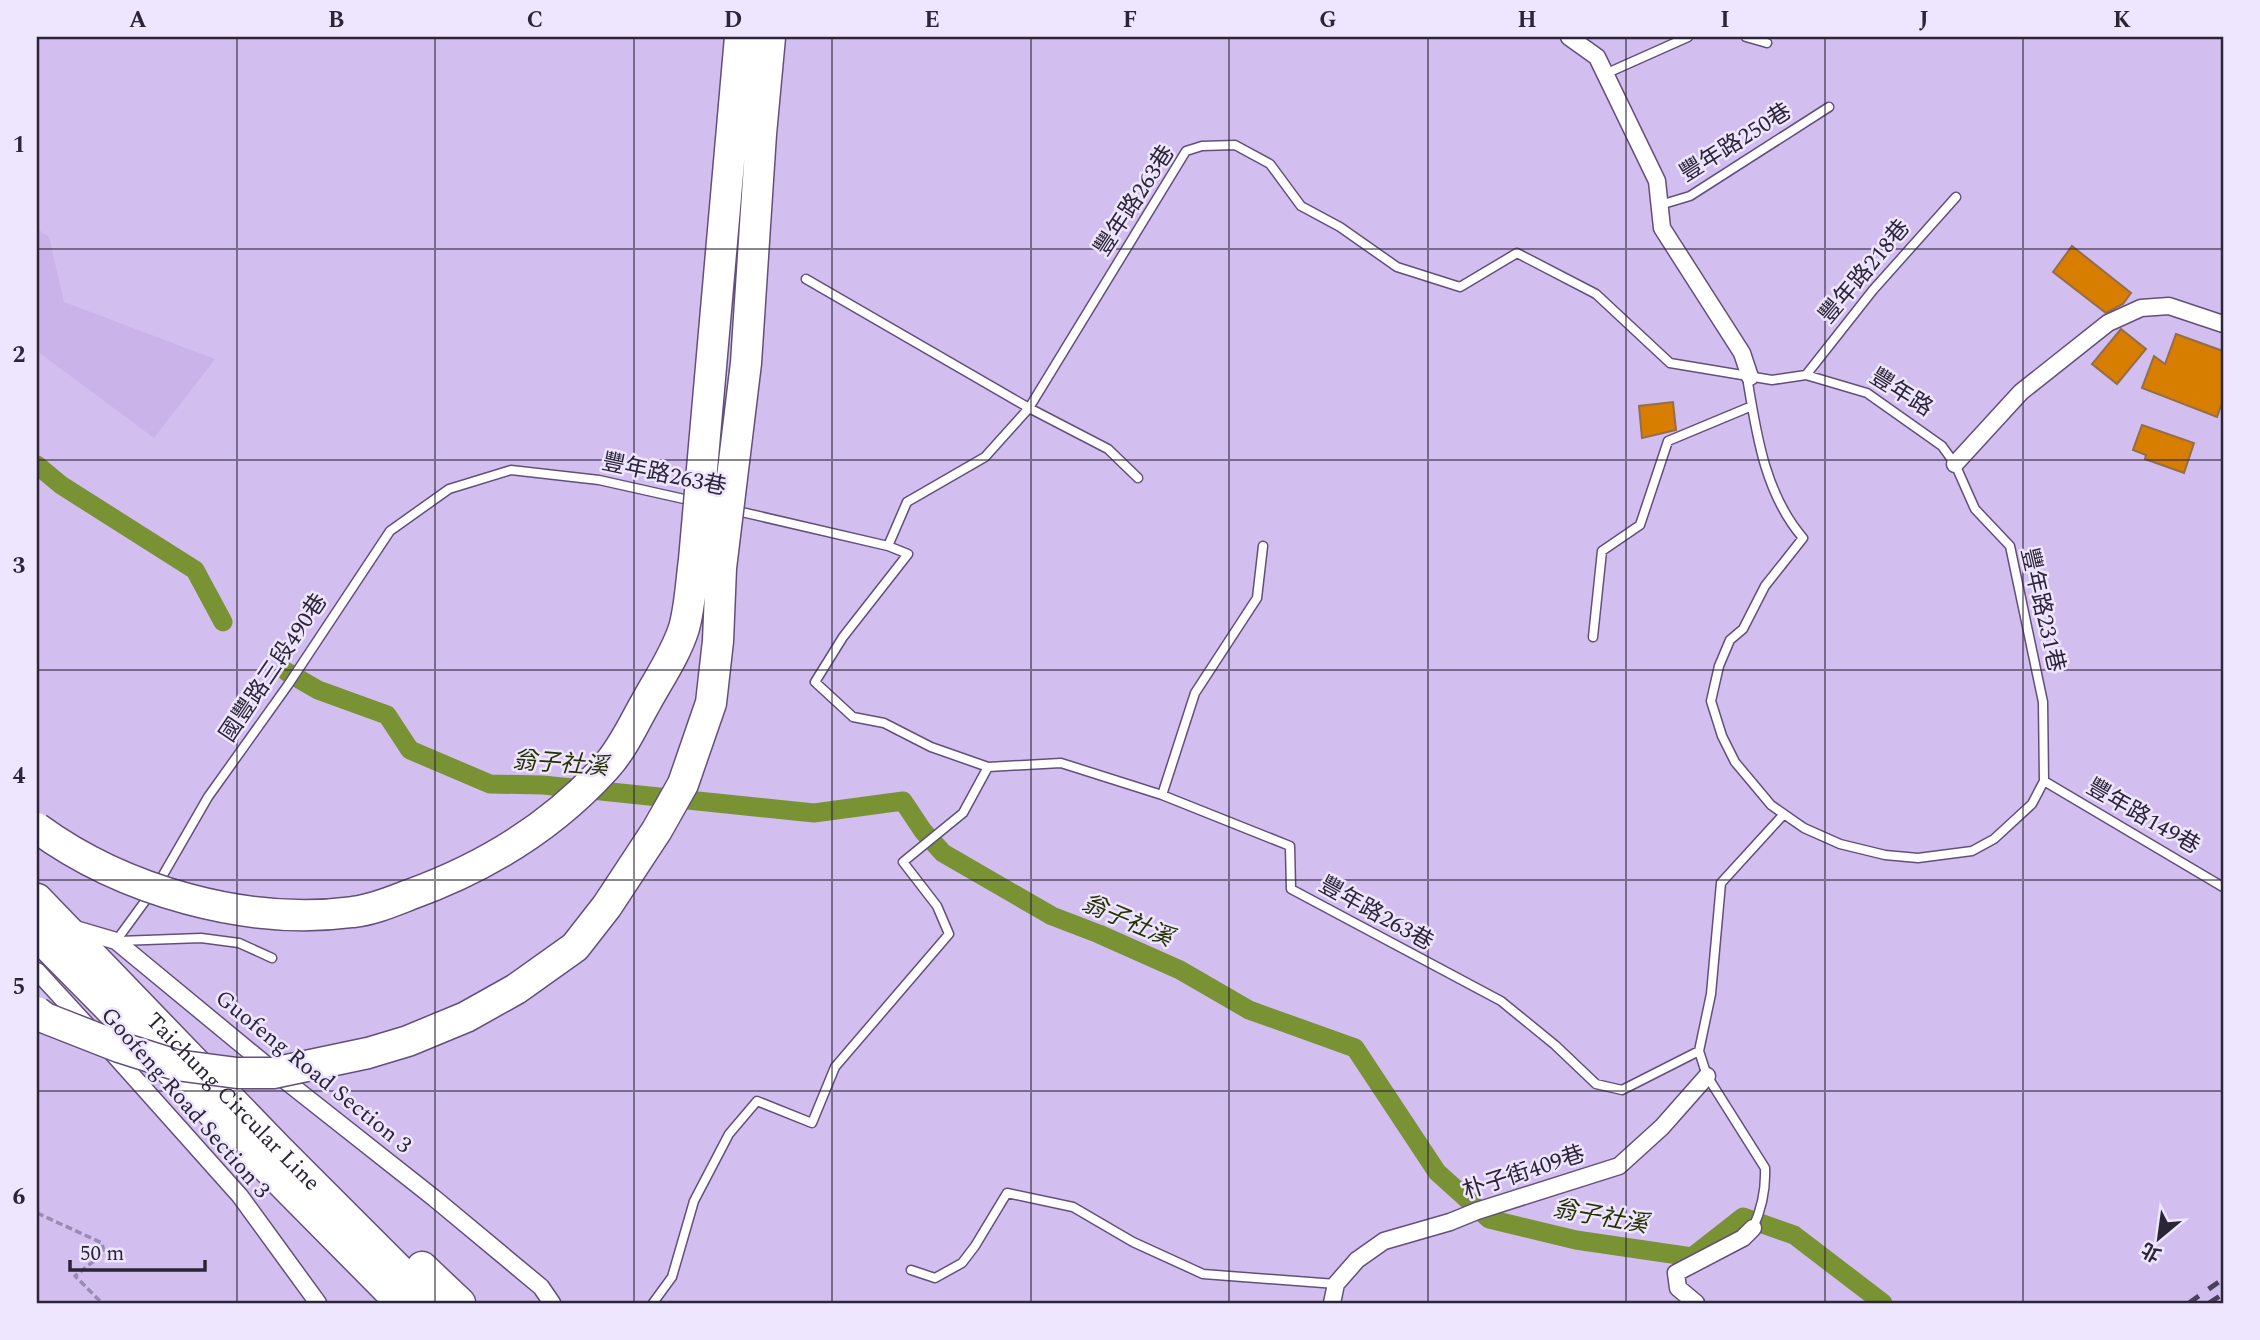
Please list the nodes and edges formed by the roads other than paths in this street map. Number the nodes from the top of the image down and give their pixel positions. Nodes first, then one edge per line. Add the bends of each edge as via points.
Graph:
1 (740, 37) edge
2 (770, 37) edge
3 (1569, 37) edge
4 (1688, 37) edge
5 (1746, 37) edge
6 (1767, 43) dead end
7 (1605, 74) junction
8 (1829, 107) dead end
9 (1956, 197) dead end
10 (1660, 205) junction
11 (806, 278) dead end
12 (2223, 324) edge
13 (1806, 375) junction
14 (1750, 377) junction
15 (1752, 407) junction
16 (1029, 408) junction
17 (1955, 464) junction
18 (511, 470) joint
19 (1138, 478) dead end
20 (704, 504) dead end
21 (717, 507) dead end
22 (888, 546) junction
23 (1263, 546) dead end
24 (1593, 637) dead end
25 (988, 767) junction
26 (2044, 781) junction
27 (1162, 795) junction
28 (1784, 814) junction
29 (37, 828) edge
30 (2223, 887) edge
31 (37, 891) edge
32 (37, 899) edge
33 (72, 929) junction
34 (37, 937) edge
35 (116, 941) junction
36 (272, 958) dead end
37 (37, 971) edge
38 (46, 1001) edge
39 (37, 1020) edge
40 (1699, 1051) junction
41 (1707, 1076) junction
42 (1756, 1221) joint
43 (911, 1270) dead end
44 (1336, 1284) junction
45 (318, 1303) edge
46 (378, 1303) edge
47 (401, 1303) edge
48 (432, 1303) edge
49 (460, 1303) edge
50 (552, 1303) edge
51 (653, 1303) edge
52 (1332, 1303) edge
53 (1696, 1303) edge

1 - 29 highway, bridge via 684,629 607,766 561,810 502,853 456,878 354,912 289,915 200,902 112,871
2 - 38 highway, bridge via 746,363 721,568 711,703 683,784 607,906 575,947 466,1017 378,1050 273,1073 176,1065 119,1047 45,1018
3 - 7 street via 1597,57
4 - 7 lane
5 - 6 lane
7 - 10 street via 1657,181
8 - 10 lane, 豐年路250巷 via 1690,196
9 - 13 lane, 豐年路218巷 via 1873,290
10 - 14 street via 1662,228 1742,353
11 - 16 lane
12 - 17 street via 2169,306 2141,308 2108,323 2021,392
13 - 14 lane, 豐年路 via 1772,380
13 - 17 lane, 豐年路 via 1867,393 1942,446
14 - 15 lane
14 - 16 lane, 豐年路263巷 via 1670,363 1596,294 1517,253 1461,287 1397,267 1301,206 1270,164 1235,145 1186,151
15 - 24 lane via 1668,440 1640,525 1602,551
15 - 28 lane via 1763,461 1791,524 1803,538 1765,586 1744,629 1730,640 1718,666 1711,701 1735,762
16 - 19 lane via 1108,449
16 - 22 lane, 豐年路263巷 via 985,457 907,502
17 - 26 lane, 豐年路231巷 via 1975,509 2010,546 2043,702
18 - 20 lane, 豐年路263巷 via 599,480
18 - 35 lane, 國豐路三段490巷 via 449,489 390,531 208,797 164,875
21 - 22 lane, 豐年路263巷
22 - 25 lane, 豐年路263巷 via 908,554 843,637 815,682 853,717 884,723 931,747
23 - 27 lane via 1257,598 1195,693
25 - 27 lane, 豐年路263巷 via 1061,763
25 - 51 lane via 963,813 903,862 937,906 949,934 835,1067 811,1124 757,1101 729,1134 694,1201 672,1277
26 - 28 lane via 2032,804 1994,839 1946,856 1885,855 1840,844
26 - 30 lane, 豐年路149巷
27 - 40 lane, 豐年路263巷 via 1290,846 1291,889 1501,1001 1596,1084 1622,1090
28 - 40 lane via 1721,883 1711,995
31 - 33 street
32 - 48 highway, Taichung Circular Line
33 - 35 street, Guofeng Road Section 3
33 - 49 highway, bridge
34 - 46 highway
34 - 47 highway, Taichung Circular Line, bridge
35 - 36 lane via 201,938 239,943
35 - 50 street, Guofeng Road Section 3 via 434,1198 541,1287
37 - 38 street, Goofeng Road Section 3
38 - 39 street
38 - 45 street, Goofeng Road Section 3 via 240,1196
40 - 41 lane
41 - 42 lane via 1765,1168
41 - 44 street, 朴子街409巷 via 1619,1166 1384,1241 1357,1260
42 - 53 street via 1743,1238 1676,1273 1678,1289
43 - 44 lane via 935,1278 962,1263 1006,1193 1073,1207 1133,1242 1203,1274
44 - 52 street

